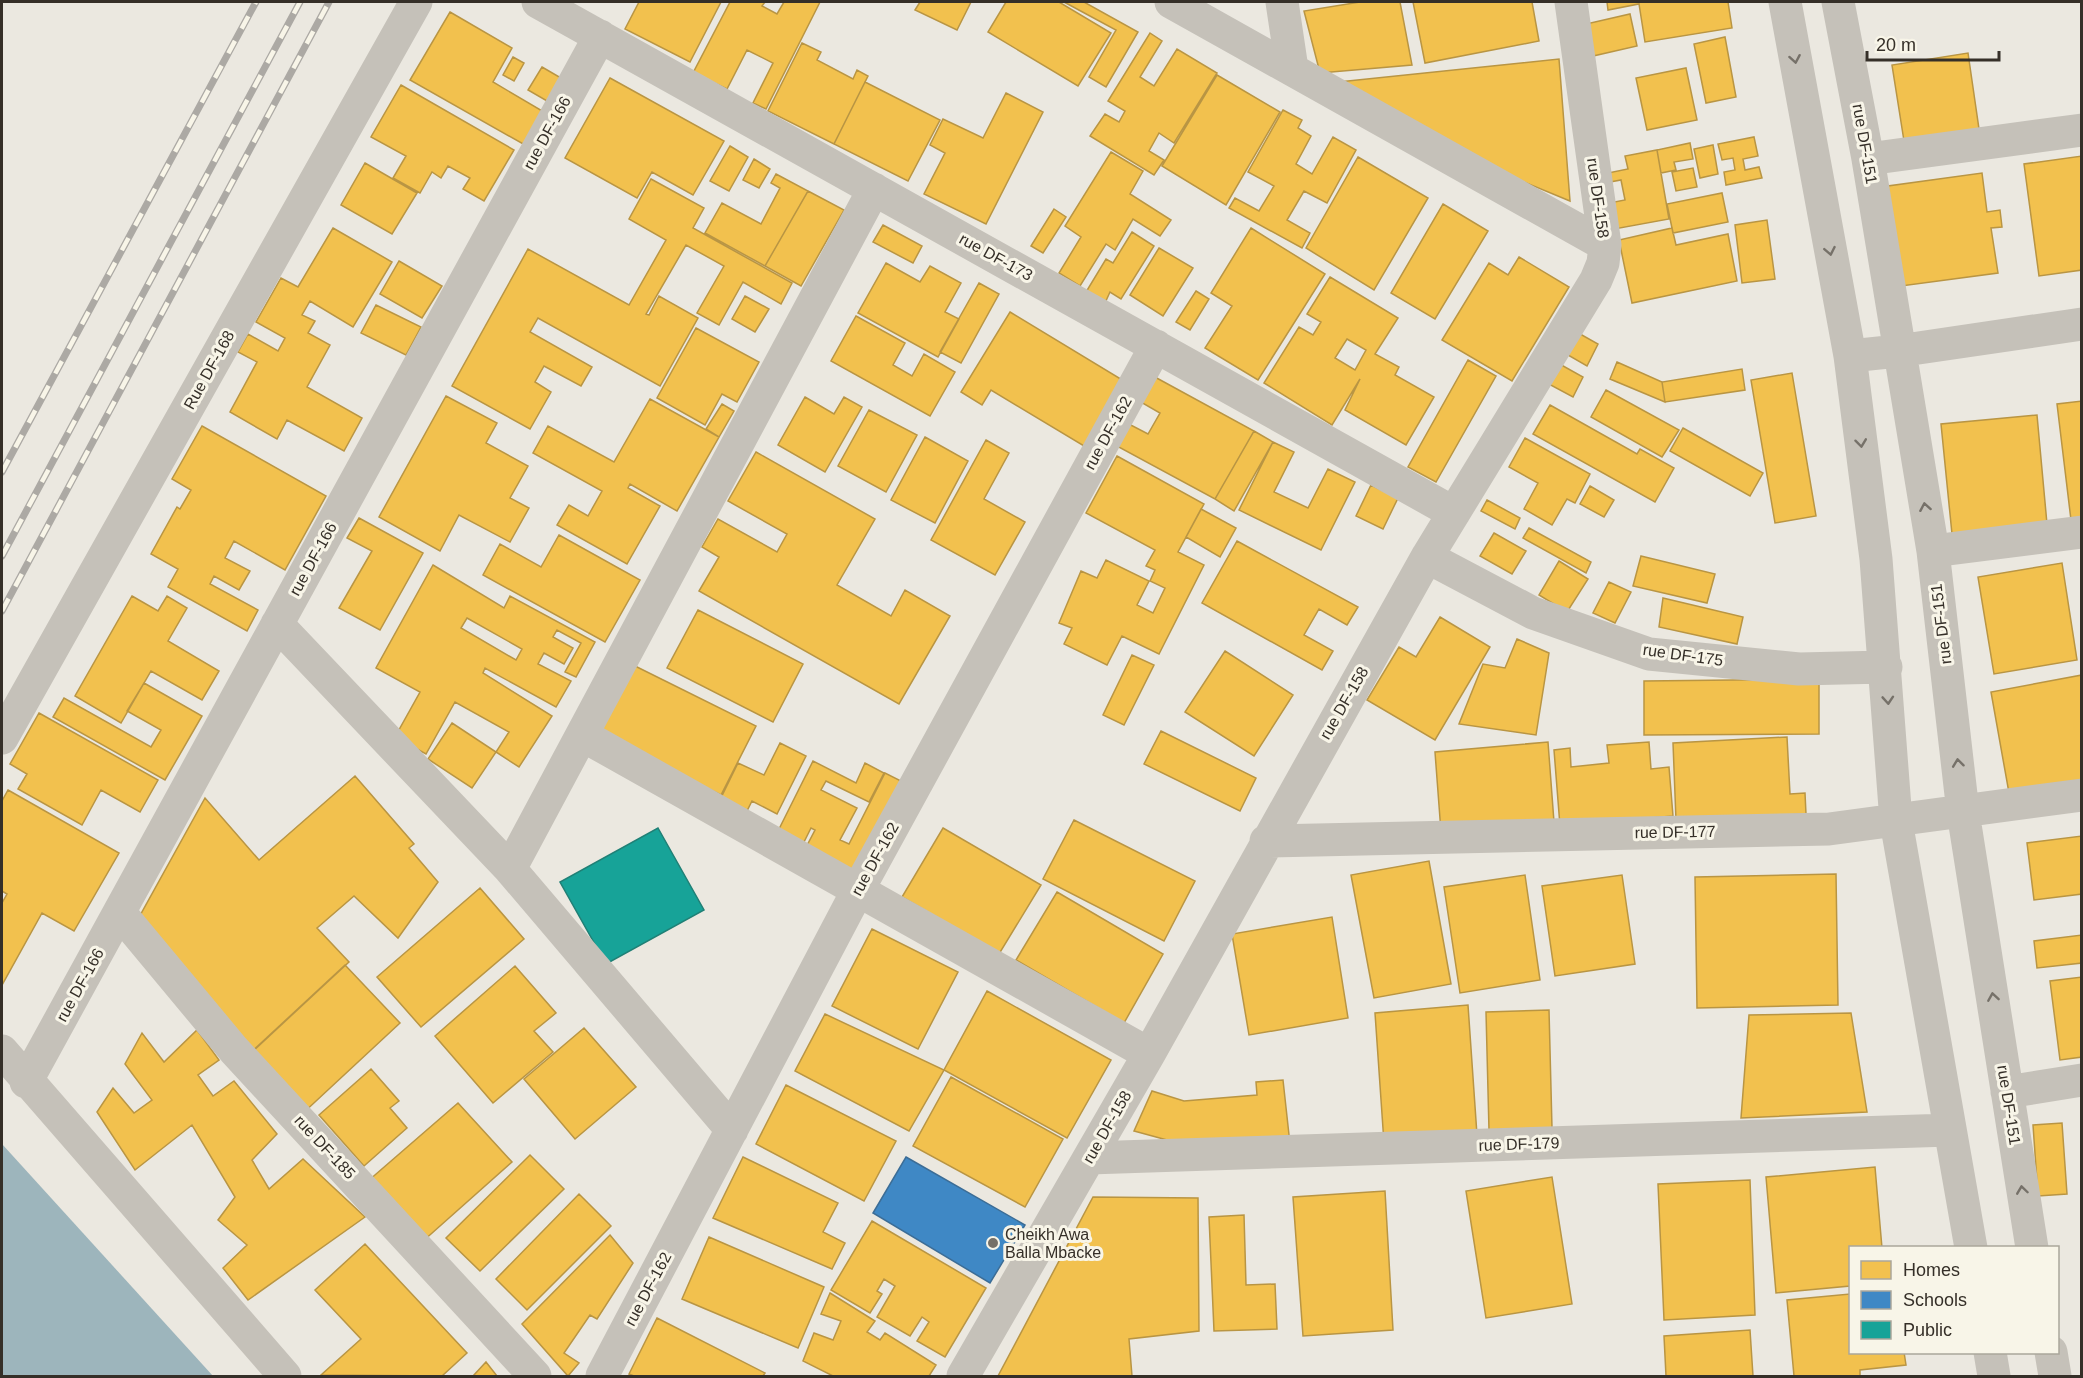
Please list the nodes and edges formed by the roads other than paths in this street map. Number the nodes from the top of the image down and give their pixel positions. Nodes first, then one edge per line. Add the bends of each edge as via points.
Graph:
1 (416, 2) edge
2 (538, 2) edge
3 (1171, 2) edge
4 (1282, 2) edge
5 (1571, 2) edge
6 (1785, 2) edge
7 (1838, 2) edge
8 (600, 36) junction
9 (1292, 69) junction
10 (2082, 130) edge
11 (1868, 159) junction
12 (874, 189) junction
13 (1605, 245) junction
14 (2082, 324) edge
15 (1156, 346) junction
16 (1898, 351) junction
17 (1850, 356) junction
18 (1454, 513) junction
19 (2082, 532) edge
20 (1932, 551) junction
21 (1427, 557) junction
22 (277, 624) junction
23 (1886, 667) junction
24 (582, 735) junction
25 (2, 738) edge
26 (2082, 795) edge
27 (1963, 812) junction
28 (1896, 821) junction
29 (1266, 841) junction
30 (510, 869) junction
31 (858, 890) junction
32 (120, 913) junction
33 (2, 1051) edge
34 (1149, 1054) junction
35 (2082, 1080) edge
36 (26, 1082) junction
37 (2007, 1092) junction
38 (732, 1130) junction
39 (1950, 1130) junction
40 (1089, 1158) junction
41 (1971, 1246) edge
42 (2032, 1246) edge
43 (1990, 1354) edge
44 (2051, 1354) edge
45 (285, 1377) edge
46 (535, 1377) edge
47 (602, 1377) edge
48 (963, 1377) edge
49 (1994, 1377) edge
50 (2055, 1377) edge

1 - 25 street, Rue DF-168
2 - 8 street, rue DF-173
3 - 9 street
4 - 9 street
5 - 13 street, rue DF-158
6 -> 17 street
7 - 11 street, rue DF-151
8 - 12 street, rue DF-173
8 - 22 street, rue DF-166
9 - 13 street
10 - 11 street
11 - 16 street, rue DF-151
12 - 15 street, rue DF-173
12 - 24 street
13 - 18 street, rue DF-158 via 1603,263 1581,309
14 - 16 street
15 - 18 street, rue DF-173
15 - 31 street, rue DF-162
16 - 17 street
20 -> 16 street, rue DF-151
17 -> 23 street
18 - 21 street, rue DF-158
19 - 20 street
27 -> 20 street, rue DF-151
21 - 23 street, rue DF-175 via 1533,613 1649,654 1799,669
21 - 29 street, rue DF-158
22 - 30 street
22 - 32 street, rue DF-166
23 -> 28 street
24 - 30 street
24 - 31 street
26 - 27 street, rue DF-177
27 - 28 street, rue DF-177
37 -> 27 street, rue DF-151
28 - 29 street, rue DF-177 via 1829,829
28 - 39 street
29 - 34 street, rue DF-158
30 - 38 street
31 - 34 street
31 - 38 street, rue DF-162
32 - 36 street, rue DF-166
32 - 46 street, rue DF-185 via 234,1050
33 - 36 street
34 - 40 street, rue DF-158
35 - 37 street
36 - 45 street
42 -> 37 street, rue DF-151
38 - 47 street, rue DF-162
39 - 40 street, rue DF-179
39 - 41 street
40 - 48 street, rue DF-158
43 - 49 street
44 - 50 street

